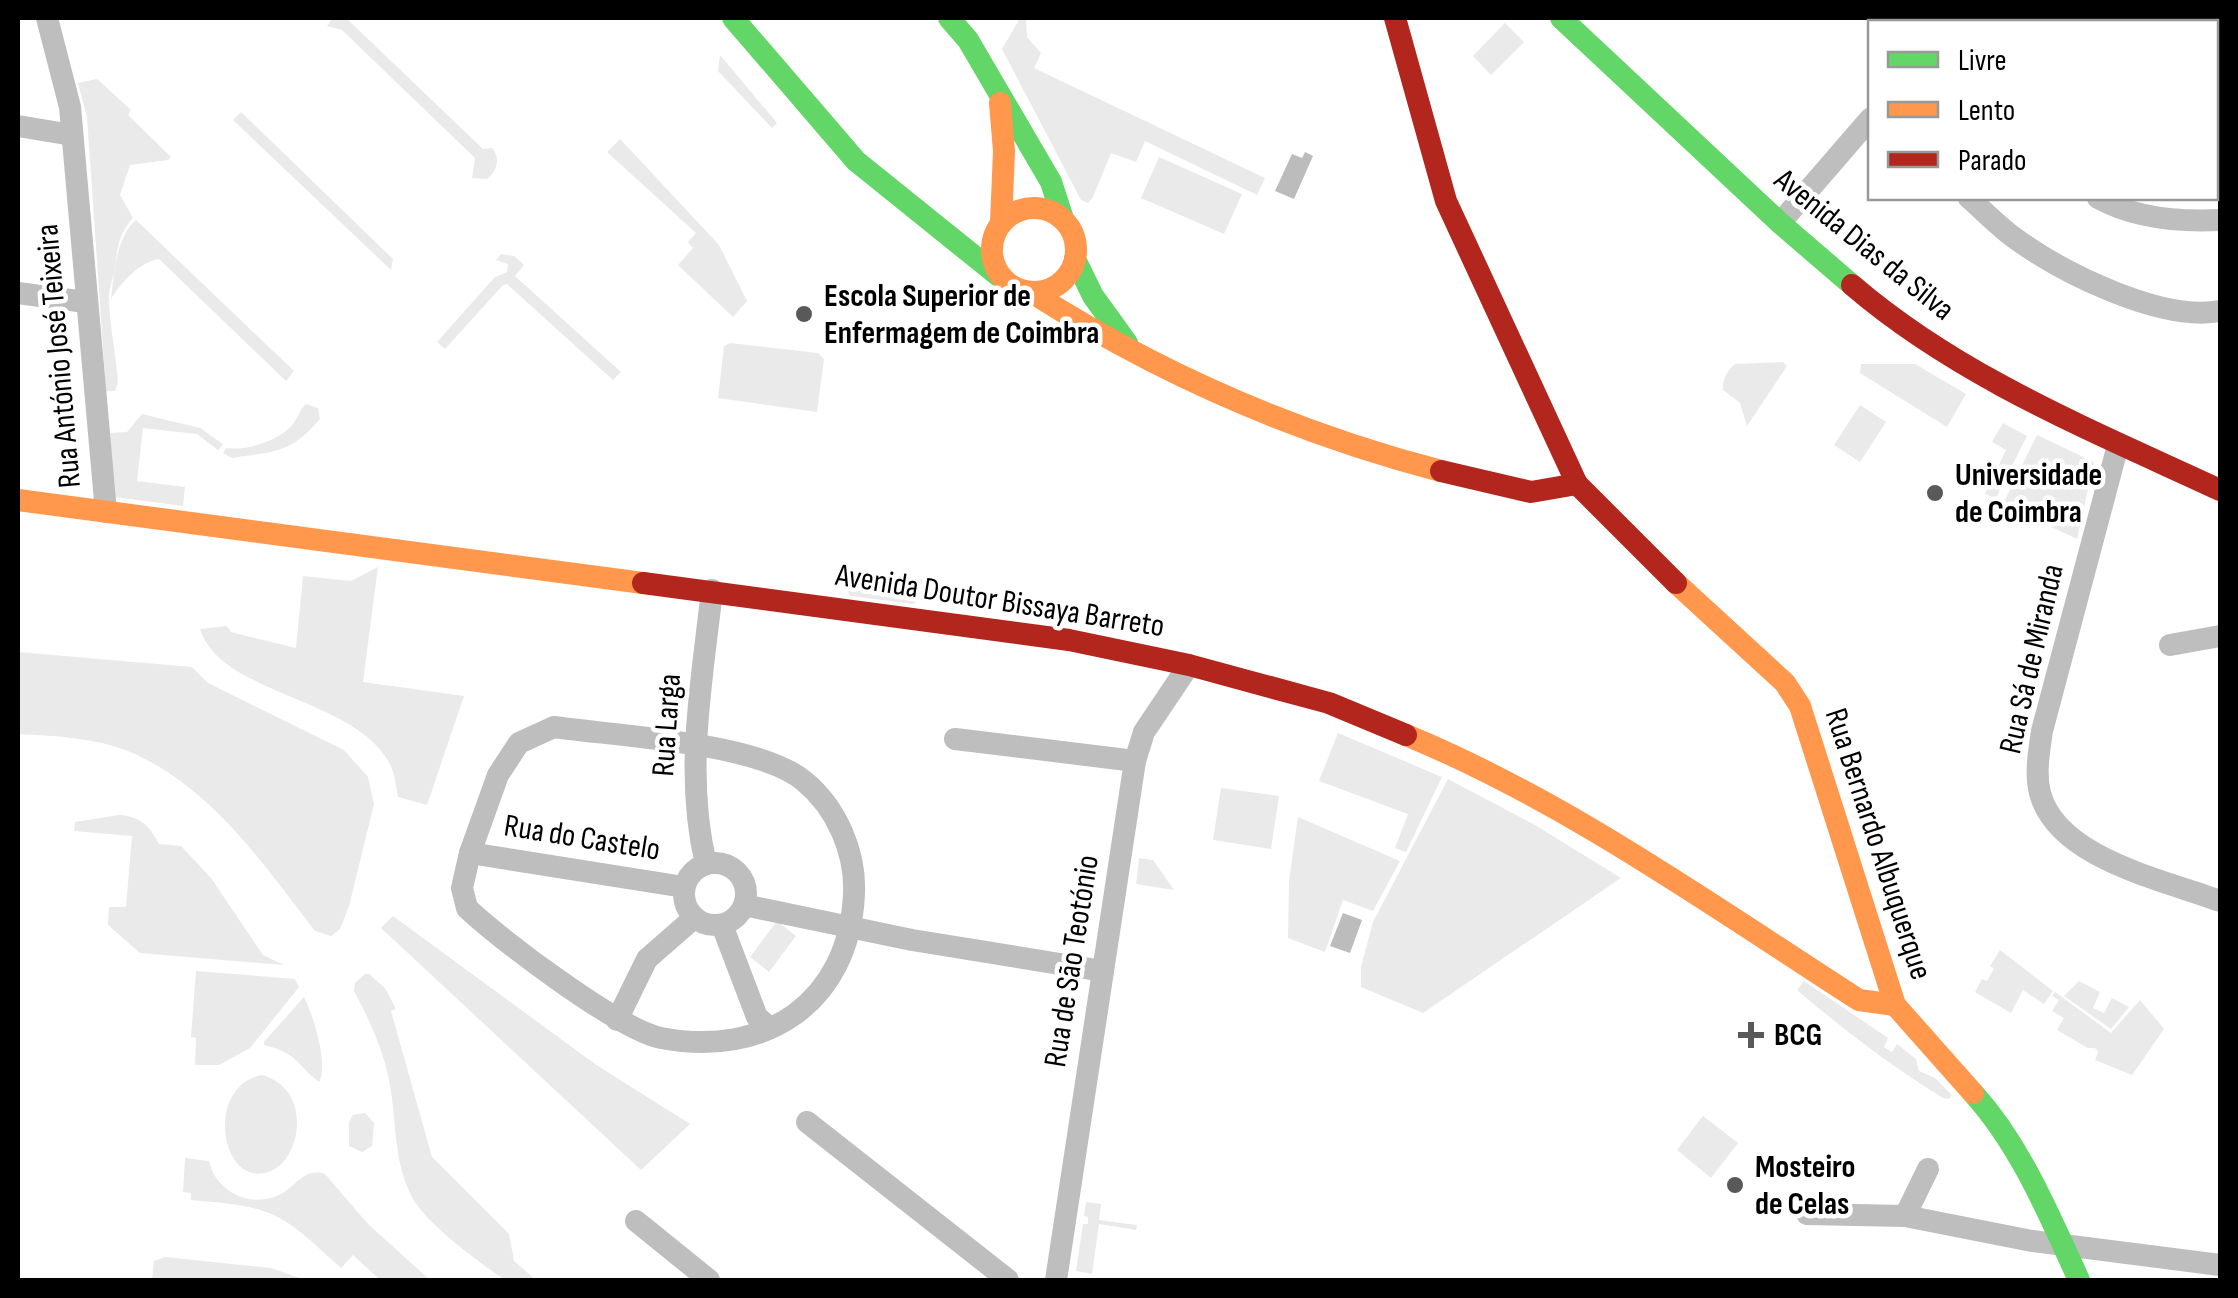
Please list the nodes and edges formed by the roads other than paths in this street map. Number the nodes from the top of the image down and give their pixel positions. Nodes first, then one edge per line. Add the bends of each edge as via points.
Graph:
1 (47, 18) edge
2 (733, 18) edge
3 (949, 18) edge
4 (1395, 18) edge
5 (1562, 18) edge
6 (1000, 98) junction
7 (1868, 121) edge
8 (18, 126) edge
9 (72, 134) junction
10 (1970, 200) edge
11 (2102, 200) edge
12 (1063, 219) junction
13 (2220, 220) edge
14 (1780, 223) junction
15 (997, 230) junction
16 (940, 232) junction
17 (1075, 259) junction
18 (1005, 282) junction
19 (1031, 292) junction
20 (18, 293) edge
21 (85, 302) junction
22 (2220, 311) edge
23 (1133, 350) junction
24 (2118, 445) junction
25 (1577, 484) junction
26 (2220, 490) edge
27 (18, 500) edge
28 (106, 512) junction
29 (712, 590) junction
30 (2220, 636) edge
31 (2170, 645) dead end
32 (1190, 665) junction
33 (955, 739) dead end
34 (694, 746) junction
35 (1136, 761) junction
36 (470, 854) junction
37 (706, 864) junction
38 (684, 887) junction
39 (2220, 901) edge
40 (744, 905) junction
41 (694, 918) junction
42 (722, 925) junction
43 (852, 928) junction
44 (1103, 971) junction
45 (1895, 1005) junction
46 (617, 1020) junction
47 (770, 1028) junction
48 (807, 1122) dead end
49 (1928, 1169) dead end
50 (1807, 1214) dead end
51 (1905, 1216) junction
52 (636, 1220) dead end
53 (2063, 1245) junction
54 (2220, 1266) edge
55 (709, 1280) edge
56 (1008, 1280) edge
57 (1056, 1280) edge
58 (2079, 1280) edge

1 - 9 street, Rua António José Teixeira
2 - 16 street via 856,161
3 - 6 street
4 - 25 street, Rua Bernardo Albuquerque via 1446,200
5 - 14 street, Avenida Dias da Silva
6 - 12 street via 1051,182
6 - 15 street via 1004,151
7 - 14 street
8 - 9 street
9 - 21 street, Rua António José Teixeira
10 - 22 street via 2015,239 2086,281 2156,306
11 - 13 street via 2180,222
12 - 15 street via 1024,209
12 - 17 street
14 - 24 street, Avenida Dias da Silva via 1934,346
15 - 16 street
15 - 18 street via 993,260
16 - 18 street
17 - 19 street via 1054,288
17 - 23 street
18 - 19 street
19 - 23 street
20 - 21 street
21 - 28 street, Rua António José Teixeira
23 - 25 street via 1230,399 1409,464 1539,492
24 - 26 street, Avenida Dias da Silva
24 - 39 street, Rua Sá de Miranda via 2042,732 2041,796 2062,831 2094,855
25 - 45 street, Rua Bernardo Albuquerque via 1785,684 1800,706
27 - 28 street, Avenida Doutor Bissaya Barreto
28 - 29 street, Avenida Doutor Bissaya Barreto
29 - 32 street, Avenida Doutor Bissaya Barreto via 1070,640
29 - 34 street, Rua Larga
30 - 31 street
32 - 35 street, Rua de São Teotónio via 1144,732
32 - 45 street, Avenida Doutor Bissaya Barreto via 1328,703 1460,757 1683,885 1860,1000
33 - 35 street
34 - 36 street via 554,727 534,734 519,743 498,774
34 - 37 street, Rua Larga via 697,828
34 - 43 street via 780,766 804,781 849,848 855,870
35 - 44 street, Rua de São Teotónio
36 - 38 street, Rua do Castelo
36 - 46 street via 462,888 467,908
37 - 38 street
37 - 40 street via 732,868 742,878
38 - 41 street
40 - 42 street
40 - 43 street
41 - 42 street
41 - 46 street via 647,959
42 - 47 street via 758,1017
43 - 44 street
43 - 47 street via 834,974 812,1000
44 - 57 street, Rua de São Teotónio
45 - 53 street, Rua Bernardo Albuquerque via 1992,1114
46 - 47 street via 656,1038 700,1044
48 - 56 street
49 - 51 street
50 - 51 street
51 - 53 street
52 - 55 street
53 - 54 street
53 - 58 street, Rua Bernardo Albuquerque

